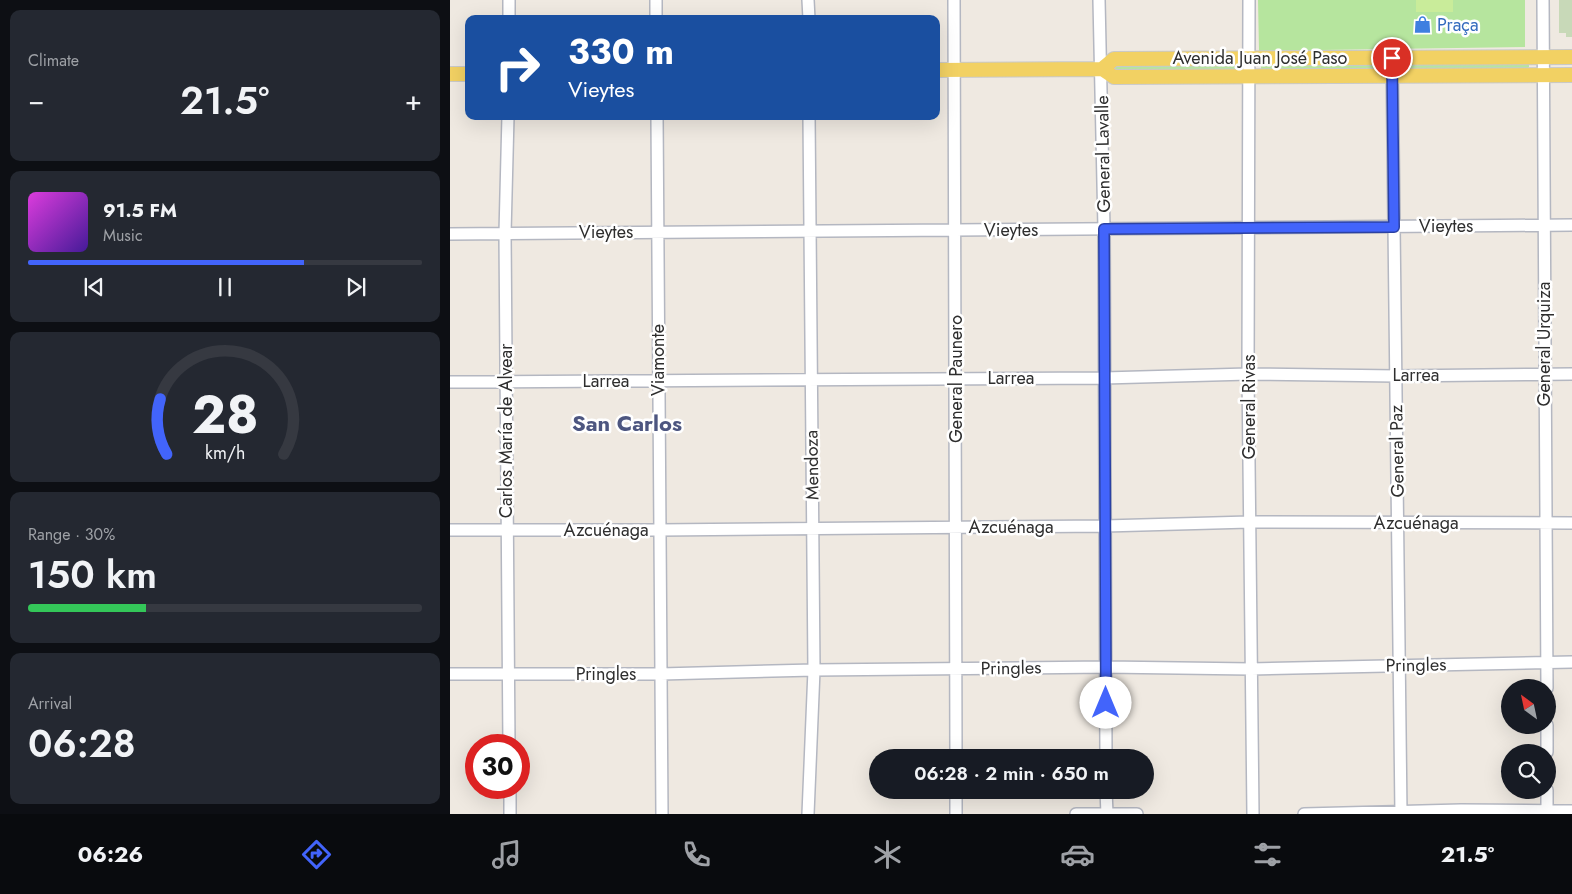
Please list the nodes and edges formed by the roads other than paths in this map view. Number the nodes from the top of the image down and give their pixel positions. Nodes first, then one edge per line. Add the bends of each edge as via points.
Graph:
1 (509, 0) edge
2 (656, 0) edge
3 (808, 0) edge
4 (954, 0) edge
5 (1099, 0) edge
6 (1249, 0) edge
7 (1543, 0) edge
8 (509, 15) edge
9 (656, 15) edge
10 (808, 15) edge
11 (1572, 56) edge
12 (1543, 57) junction
13 (1249, 58) junction
14 (1392, 58) junction
15 (1102, 69) junction
16 (940, 70) edge
17 (955, 70) junction
18 (450, 74) edge
19 (465, 74) edge
20 (1543, 75) junction
21 (1572, 75) edge
22 (1249, 76) junction
23 (1392, 76) junction
24 (508, 120) edge
25 (657, 120) edge
26 (809, 120) edge
27 (1544, 226) junction
28 (1572, 226) edge
29 (1249, 227) junction
30 (1394, 227) junction
31 (1104, 229) junction
32 (955, 230) junction
33 (810, 231) junction
34 (658, 232) junction
35 (505, 233) junction
36 (450, 234) edge
37 (1248, 374) junction
38 (1572, 374) edge
39 (1544, 375) junction
40 (1396, 376) junction
41 (956, 378) junction
42 (1104, 378) junction
43 (811, 379) junction
44 (658, 380) junction
45 (450, 382) edge
46 (505, 382) junction
47 (1249, 522) junction
48 (1398, 523) junction
49 (1572, 523) edge
50 (1546, 524) junction
51 (1105, 526) junction
52 (956, 527) junction
53 (813, 528) junction
54 (450, 530) edge
55 (506, 530) junction
56 (660, 530) junction
57 (1547, 662) junction
58 (1572, 662) edge
59 (1400, 666) junction
60 (1106, 667) junction
61 (956, 668) junction
62 (1251, 668) junction
63 (814, 670) junction
64 (509, 673) junction
65 (450, 674) edge
66 (661, 674) junction
67 (1547, 679) edge
68 (510, 734) edge
69 (956, 749) edge
70 (1106, 749) edge
71 (510, 799) edge
72 (956, 799) edge
73 (1106, 799) edge
74 (1547, 799) edge
75 (1547, 811) junction
76 (1461, 812) edge
77 (1565, 812) edge
78 (1401, 813) edge
79 (510, 814) edge
80 (662, 814) edge
81 (808, 814) edge
82 (956, 814) edge
83 (1076, 814) edge
84 (1106, 814) edge
85 (1137, 814) edge
86 (1253, 814) edge
87 (1304, 814) edge

1 - 8 street
2 - 9 street
3 - 10 street
4 - 17 street, General Paunero
5 - 15 street, General Lavalle
6 - 13 street, General Rivas
7 - 12 street, General Urquiza
11 - 12 main road, Avenida Juan José Paso
12 - 14 main road, Avenida Juan José Paso
12 - 20 street, General Urquiza
13 - 14 main road, Avenida Juan José Paso
13 - 15 main road, Avenida Juan José Paso via 1114,59
13 - 22 street, General Rivas
14 - 23 street, General Paz
15 - 17 main road, Avenida Juan José Paso
15 - 22 main road, Avenida Juan José Paso via 1114,77
15 - 31 street, General Lavalle
16 - 17 main road, Avenida Juan José Paso
17 - 32 street, General Paunero
18 - 19 main road
20 - 21 main road, Avenida Juan José Paso
20 - 23 main road, Avenida Juan José Paso
20 - 27 street, General Urquiza
22 - 23 main road, Avenida Juan José Paso
22 - 29 street, General Rivas
23 - 30 street, General Paz
24 - 35 street, Carlos María de Alvear
25 - 34 street, Viamonte
26 - 33 street, Mendoza
27 - 28 street, Vieytes
27 - 30 street, Vieytes
27 - 39 street, General Urquiza
29 - 30 street, Vieytes
29 - 31 street, Vieytes
29 - 37 street, General Rivas
30 - 40 street, General Paz
31 - 32 street, Vieytes
31 - 42 street, General Lavalle
32 - 33 street, Vieytes
32 - 41 street, General Paunero
33 - 34 street, Vieytes
33 - 43 street, Mendoza
34 - 35 street, Vieytes
34 - 44 street, Viamonte
35 - 36 street, Vieytes
35 - 46 street, Carlos María de Alvear
37 - 40 street, Larrea
37 - 42 street, Larrea
37 - 47 street, General Rivas
38 - 39 street, Larrea
39 - 40 street, Larrea
39 - 50 street, General Urquiza
40 - 48 street, General Paz
41 - 42 street, Larrea
41 - 43 street, Larrea
41 - 52 street, General Paunero
42 - 51 street, General Lavalle
43 - 44 street, Larrea
43 - 53 street, Mendoza
44 - 46 street, Larrea
44 - 56 street, Viamonte
45 - 46 street, Larrea
46 - 55 street, Carlos María de Alvear
47 - 48 street, Azcuénaga
47 - 51 street, Azcuénaga
47 - 62 street, General Rivas
48 - 50 street, Azcuénaga
48 - 59 street, General Paz
49 - 50 street, Azcuénaga
50 - 57 street, General Urquiza
51 - 52 street, Azcuénaga
51 - 60 street, General Lavalle
52 - 53 street, Azcuénaga
52 - 61 street, General Paunero
53 - 56 street, Azcuénaga
53 - 63 street, Mendoza
54 - 55 street, Azcuénaga
55 - 56 street, Azcuénaga
55 - 64 street, Carlos María de Alvear
56 - 66 street, Viamonte
57 - 58 street, Pringles
57 - 59 street, Pringles
57 - 67 street, General Urquiza
59 - 62 street, Pringles
59 - 78 street, General Paz
60 - 61 street, Pringles
60 - 62 street, Pringles
60 - 70 street, General Lavalle
61 - 63 street, Pringles
61 - 69 street, General Paunero
62 - 86 street, General Rivas
63 - 66 street, Pringles
63 - 81 street, Mendoza
64 - 65 street, Pringles
64 - 66 street, Pringles
64 - 68 street, Carlos María de Alvear
66 - 80 street, Viamonte
71 - 79 street
72 - 82 street
73 - 84 street
74 - 75 street
75 - 76 street
75 - 77 street
76 - 78 street
78 - 87 street
83 - 84 street
84 - 85 street

